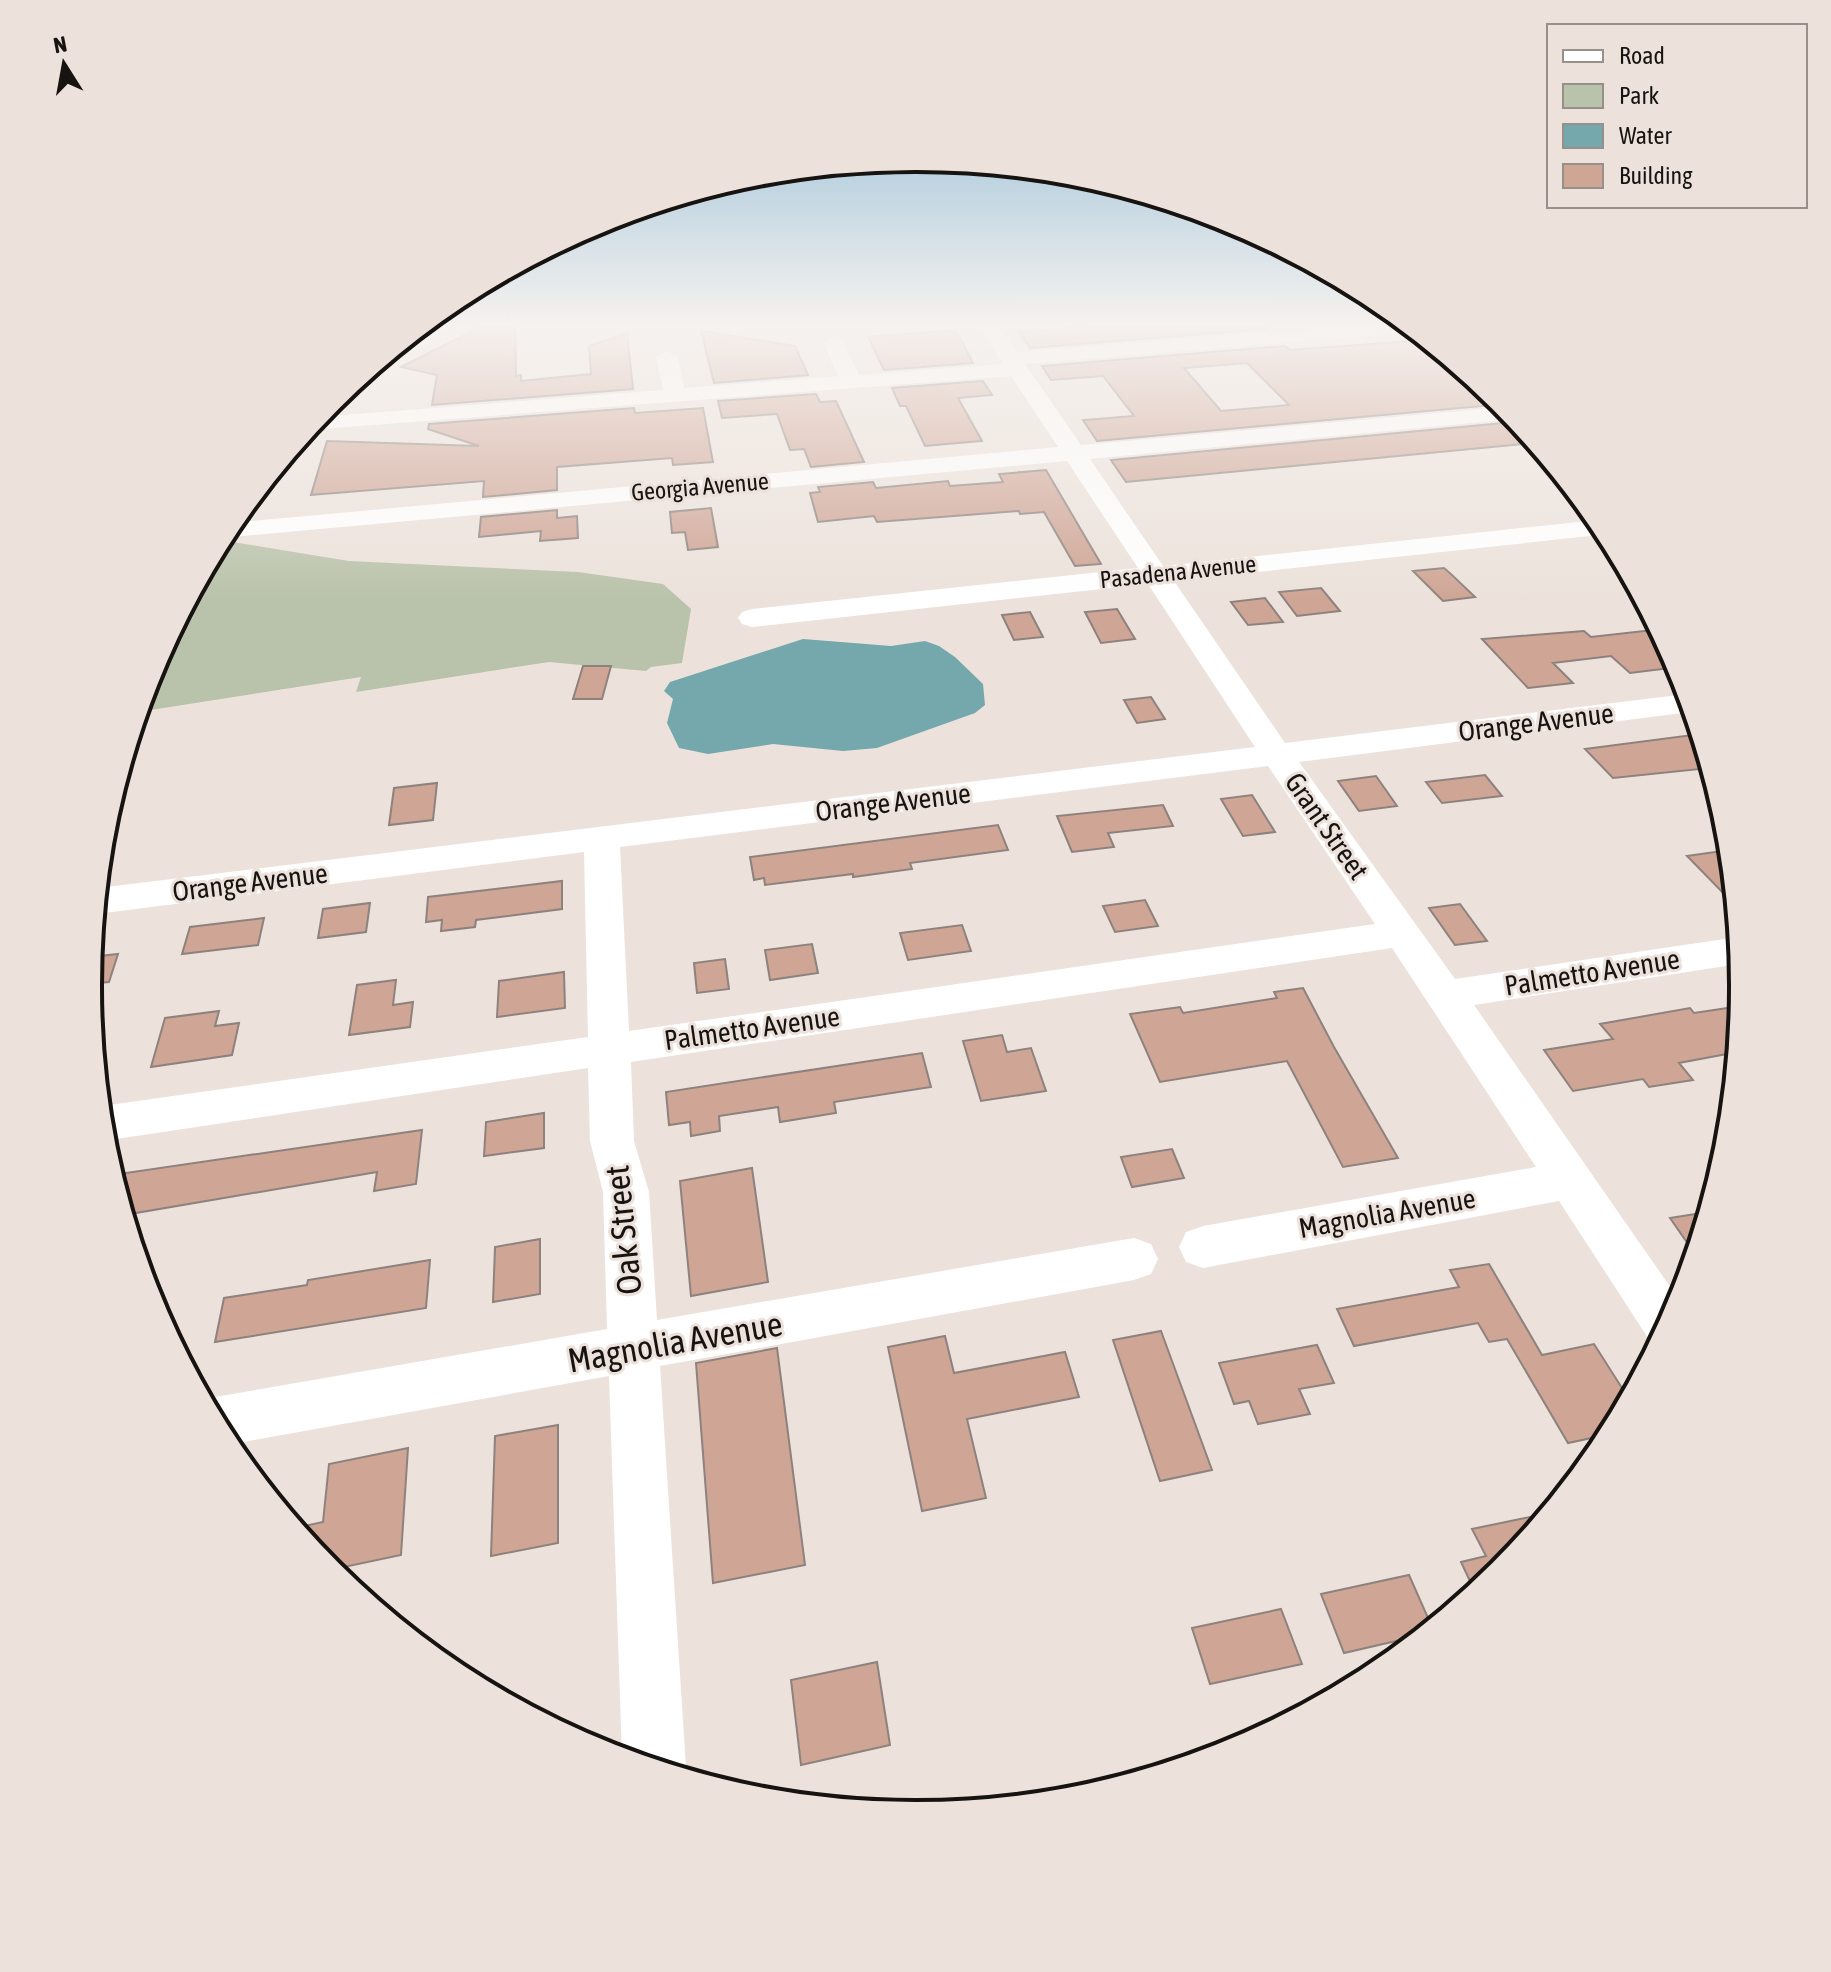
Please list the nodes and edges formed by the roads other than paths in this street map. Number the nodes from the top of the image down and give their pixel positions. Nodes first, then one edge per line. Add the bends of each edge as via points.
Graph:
1 (402, 417) edge
2 (1050, 417) edge
3 (1465, 417) edge
4 (329, 423) edge
5 (1073, 452) junction
6 (242, 529) edge
7 (1588, 529) edge
8 (1156, 574) junction
9 (752, 618) dead end
10 (1678, 704) edge
11 (1277, 755) junction
12 (602, 838) junction
13 (107, 900) edge
14 (1402, 933) junction
15 (1728, 952) edge
16 (1445, 995) junction
17 (608, 1049) junction
18 (114, 1122) edge
19 (1570, 1180) junction
20 (1203, 1247) dead end
21 (1134, 1259) dead end
22 (1660, 1313) edge
23 (634, 1349) junction
24 (228, 1420) edge
25 (653, 1756) edge

1 - 4 street
2 - 5 street, Grant Street
3 - 5 street, Georgia Avenue
5 - 6 street, Georgia Avenue
5 - 8 street, Grant Street
7 - 8 street, Pasadena Avenue
8 - 9 street, Pasadena Avenue
8 - 11 street, Grant Street
10 - 11 street, Orange Avenue
11 - 12 street, Orange Avenue
11 - 14 street, Grant Street
12 - 13 street, Orange Avenue
12 - 17 street, Oak Street
14 - 16 street, Grant Street
14 - 17 street, Palmetto Avenue
15 - 16 street, Palmetto Avenue
16 - 19 street, Grant Street
17 - 18 street, Palmetto Avenue
17 - 23 street, Oak Street via 612,1141 626,1192
19 - 20 street, Magnolia Avenue
19 - 22 street, Grant Street
21 - 23 street, Magnolia Avenue
23 - 24 street, Magnolia Avenue
23 - 25 street, Oak Street

